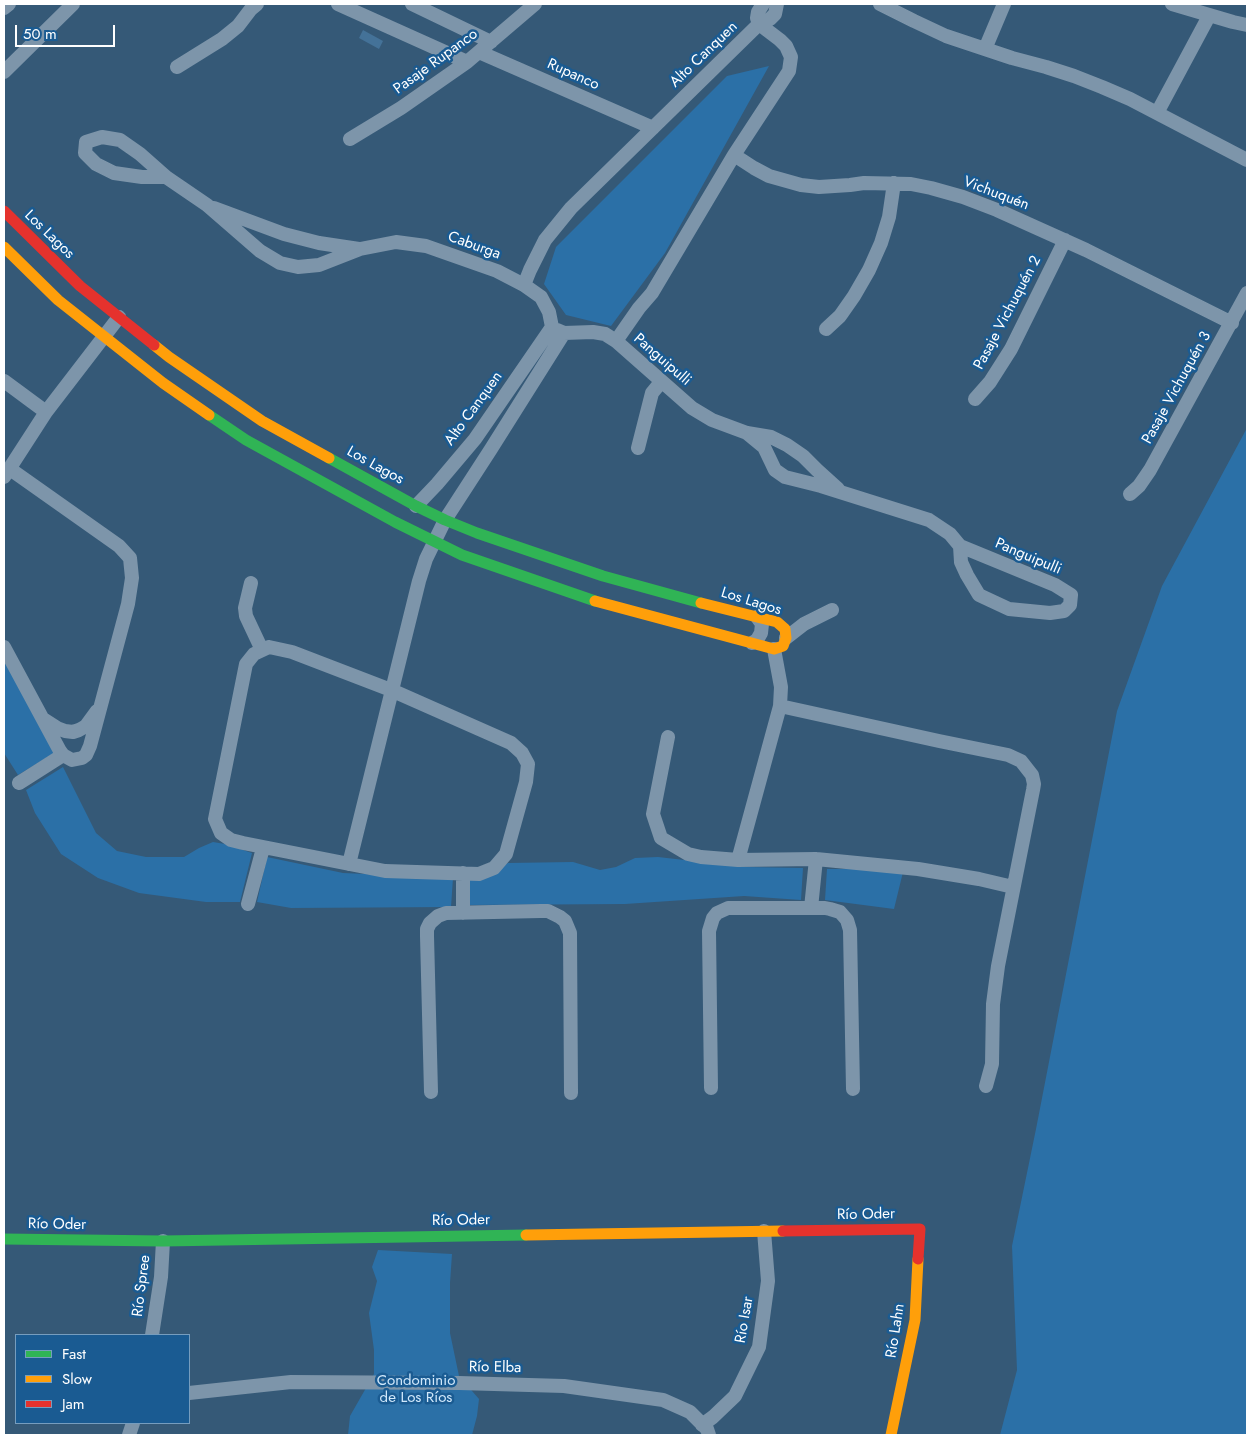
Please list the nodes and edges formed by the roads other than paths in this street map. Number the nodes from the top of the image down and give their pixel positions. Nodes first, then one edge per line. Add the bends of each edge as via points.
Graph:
1 (9, 4) edge
2 (73, 4) edge
3 (257, 4) edge
4 (338, 4) edge
5 (412, 4) edge
6 (535, 4) edge
7 (763, 4) edge
8 (777, 4) edge
9 (880, 4) edge
10 (1004, 4) edge
11 (1172, 4) edge
12 (4, 8) edge
13 (1209, 16) junction
14 (760, 24) junction
15 (1247, 25) edge
16 (491, 42) junction
17 (986, 49) junction
18 (479, 52) junction
19 (467, 62) junction
20 (177, 67) dead end
21 (4, 72) edge
22 (1157, 113) junction
23 (653, 128) junction
24 (350, 140) dead end
25 (734, 155) junction
26 (1247, 160) edge
27 (166, 177) junction
28 (894, 183) junction
29 (206, 205) junction
30 (4, 211) edge
31 (1065, 240) junction
32 (4, 247) edge
33 (360, 249) junction
34 (524, 286) junction
35 (1247, 293) edge
36 (119, 317) junction
37 (1232, 323) junction
38 (826, 329) dead end
39 (558, 330) junction
40 (104, 337) junction
41 (616, 341) junction
42 (4, 381) edge
43 (661, 382) junction
44 (975, 399) dead end
45 (46, 412) junction
46 (747, 432) junction
47 (475, 439) junction
48 (638, 448) dead end
49 (492, 449) junction
50 (7, 473) edge
51 (842, 492) junction
52 (1130, 494) dead end
53 (416, 506) junction
54 (445, 520) junction
55 (434, 541) junction
56 (960, 546) junction
57 (251, 583) dead end
58 (832, 610) dead end
59 (757, 617) junction
60 (786, 638) junction
61 (752, 643) junction
62 (4, 646) edge
63 (774, 649) junction
64 (262, 650) junction
65 (391, 690) junction
66 (101, 704) junction
67 (780, 706) junction
68 (42, 717) junction
69 (73, 732) junction
70 (668, 737) dead end
71 (90, 746) junction
72 (62, 753) junction
73 (19, 783) dead end
74 (263, 848) junction
75 (816, 859) junction
76 (738, 860) junction
77 (349, 864) junction
78 (463, 874) junction
79 (1013, 887) junction
80 (248, 904) dead end
81 (811, 908) junction
82 (463, 913) junction
83 (986, 1086) dead end
84 (711, 1088) dead end
85 (853, 1089) dead end
86 (431, 1092) dead end
87 (571, 1093) dead end
88 (920, 1229) joint
89 (764, 1231) junction
90 (4, 1239) edge
91 (163, 1241) junction
92 (152, 1334) edge
93 (190, 1393) edge
94 (706, 1430) edge
95 (891, 1435) edge

1 - 12 street
2 - 21 street
3 - 20 street via 228,35
4 - 19 street
5 - 16 street
6 - 16 street, Pasaje Rupanco
7 - 14 street via 757,18
8 - 14 street via 775,14
9 - 17 street via 946,36
10 - 17 street
11 - 13 street
13 - 15 street
13 - 22 street
14 - 23 street, Alto Canquen
14 - 25 street, Alto Canquen via 786,46 791,57 789,71
16 - 18 street, Pasaje Rupanco
17 - 22 street via 1074,76
18 - 19 street, Pasaje Rupanco
18 - 23 street, Rupanco
19 - 24 street, Pasaje Rupanco
22 - 26 street
23 - 34 street, Alto Canquen via 562,218 545,240
25 - 28 street, Vichuquén via 769,176 801,185
25 - 41 street, Alto Canquen via 652,292
27 - 27 street, Caburga via 120,140 102,137 86,142 85,153 96,164 114,173
27 - 29 street, Caburga
28 - 31 street, Vichuquén via 963,197
28 - 38 street via 889,217 869,270 840,316
29 - 33 street, Caburga via 284,234
29 - 33 street, Caburga via 260,251 280,263 298,267 318,265
30 - 36 street, Los Lagos via 80,286
31 - 37 street, Vichuquén
31 - 44 street, Pasaje Vichuquén 2 via 1011,348
32 - 40 street via 58,300
33 - 34 street, Caburga via 396,242 426,246 497,271
34 - 39 street, Caburga via 541,297
35 - 37 street, Pasaje Vichuquén 3
36 - 40 street
36 - 53 street, Los Lagos via 169,357 262,421
37 - 52 street, Pasaje Vichuquén 3 via 1150,470 1140,486
39 - 41 street, Panguipulli via 605,334
39 - 47 street, Alto Canquen
39 - 49 street
40 - 45 street
40 - 55 street via 163,384 246,440
41 - 43 street, Panguipulli
42 - 45 street
43 - 46 street, Panguipulli via 712,420
43 - 48 street via 652,393
45 - 50 street
46 - 51 street, Panguipulli via 771,437 787,445
46 - 51 street, Panguipulli via 764,446 775,470 785,478
47 - 49 street
47 - 53 street, Alto Canquen
49 - 54 street
50 - 66 street via 119,546 130,558 132,578 128,604
51 - 56 street, Panguipulli via 930,520 950,534
53 - 54 street, Los Lagos
54 - 55 street
54 - 59 street, Los Lagos via 603,576
55 - 61 street via 462,555 597,602
55 - 65 street via 420,576
56 - 56 street, Panguipulli via 961,562 979,595 1009,609 1050,614 1064,611 1070,605 1071,595 1055,585
57 - 64 street via 246,616
58 - 60 street via 804,624
59 - 60 street, Los Lagos via 776,622 785,629
59 - 61 street via 762,624 761,633
60 - 63 street, Los Lagos via 783,646
61 - 63 street
62 - 68 street
63 - 67 street via 781,687
64 - 65 street via 269,647 292,652
64 - 74 street via 246,664 215,819 221,833 231,840
65 - 77 street
65 - 78 street via 511,743 528,764 506,854 494,868 479,874
66 - 69 street via 86,726
66 - 71 street
67 - 76 street
67 - 79 street via 1008,755 1021,761 1030,771 1034,784
68 - 69 street via 57,728
68 - 72 street
69 - 71 street via 84,736
69 - 72 street via 62,738
70 - 76 street via 653,814 661,838 688,854
71 - 72 street via 86,755 78,760
72 - 73 street
74 - 77 street
74 - 80 street
75 - 76 street
75 - 79 street via 918,869
75 - 81 street
77 - 78 street via 385,871
78 - 82 street
79 - 83 street via 995,985 992,1064
81 - 84 street via 728,908 711,922
81 - 85 street via 835,910 849,925
82 - 86 street via 438,916 427,929
82 - 87 street via 548,911 565,922 571,940
88 - 89 street, Río Oder
88 - 95 street, Río Lahn via 915,1320
89 - 91 street, Río Oder
89 - 94 street, Río Isar via 768,1281 759,1347 736,1396 713,1417
90 - 91 street, Río Oder
91 - 92 street, Río Spree via 162,1276
93 - 94 street, Río Elba via 291,1382 564,1386 663,1400 690,1412

